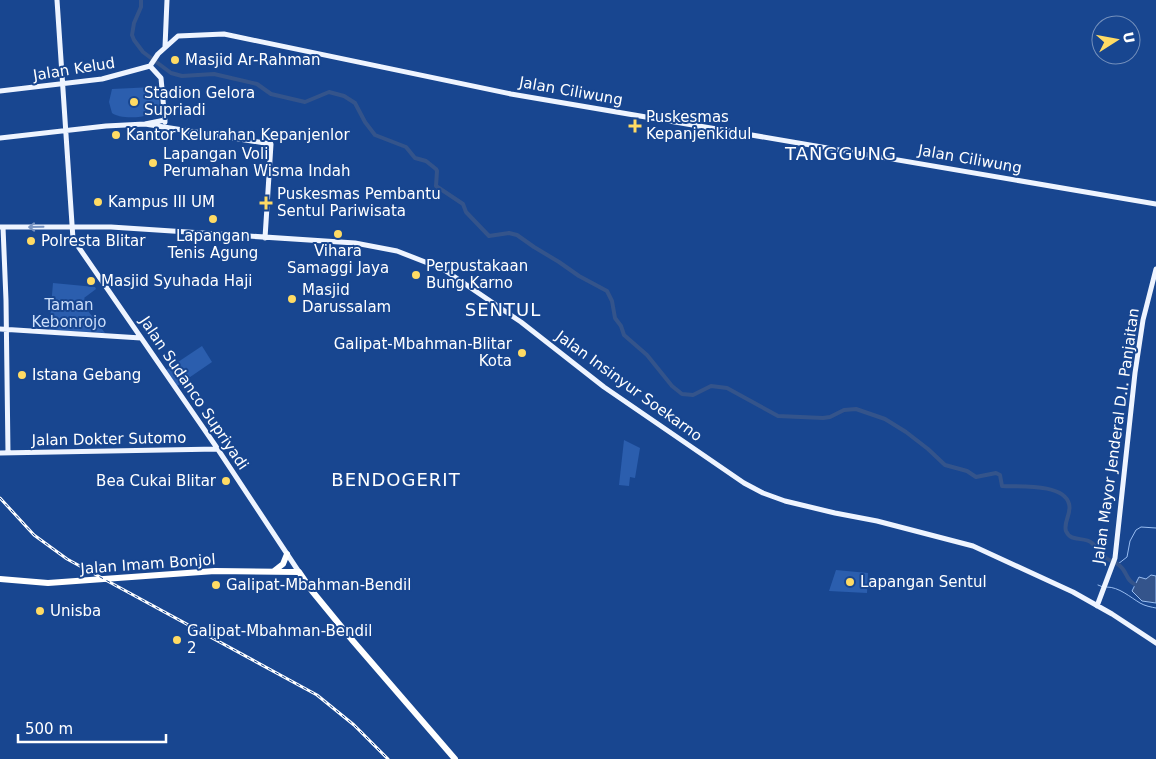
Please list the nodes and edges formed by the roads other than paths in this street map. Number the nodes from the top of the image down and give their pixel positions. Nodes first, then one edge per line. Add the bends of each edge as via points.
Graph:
1 (57, 0) edge
2 (167, 0) edge
3 (165, 36) junction
4 (178, 36) junction
5 (164, 47) junction
6 (150, 65) junction
7 (62, 85) junction
8 (0, 91) edge
9 (165, 120) junction
10 (145, 124) junction
11 (166, 127) junction
12 (66, 131) junction
13 (0, 138) edge
14 (1156, 204) edge
15 (59, 226) junction
16 (72, 226) junction
17 (2, 227) edge
18 (265, 238) junction
19 (73, 239) junction
20 (1155, 273) edge
21 (134, 328) junction
22 (0, 329) edge
23 (7, 329) junction
24 (128, 337) junction
25 (141, 338) junction
26 (218, 450) junction
27 (0, 453) edge
28 (8, 453) junction
29 (287, 554) junction
30 (273, 571) junction
31 (299, 572) junction
32 (0, 579) edge
33 (1097, 606) junction
34 (1156, 643) edge
35 (455, 759) edge

1 - 7 main road
2 - 3 main road
3 - 4 main road, Jalan Ciliwung
3 - 5 main road
4 - 5 main road
4 - 14 main road, Jalan Ciliwung via 224,34 511,94
5 - 6 main road
6 - 7 main road, Jalan Kelud via 103,79
6 - 9 main road via 161,78
7 - 8 main road, Jalan Kelud
7 - 12 main road
9 - 10 main road
9 - 11 main road
10 - 11 main road
10 - 12 main road
11 - 18 main road via 271,144
12 - 13 main road
12 - 16 main road
15 - 16 main road, Jalan Insinyur Soekarno
15 -> 17 main road, Jalan Insinyur Soekarno
15 - 19 main road, Jalan Sudanco Supriyadi
16 - 18 main road, Jalan Insinyur Soekarno
16 - 19 main road
17 - 23 main road
18 - 33 main road, Jalan Insinyur Soekarno via 377,247 397,251 443,269 521,322 604,387 752,487 785,500 968,544
19 - 21 main road, Jalan Sudanco Supriyadi
20 - 33 main road, Jalan Mayor Jenderal D.I. Panjaitan via 1143,320 1135,373 1114,561
21 - 24 main road
21 - 25 main road, Jalan Sudanco Supriyadi
22 - 23 main road
23 - 24 main road
23 - 28 main road
24 - 25 main road
25 - 26 main road, Jalan Sudanco Supriyadi
26 - 28 main road, Jalan Dokter Sutomo
26 - 29 main road, Jalan Sudanco Supriyadi
27 - 28 main road, Jalan Dokter Sutomo
29 - 30 highway via 282,565
29 - 31 main road, Jalan Sudanco Supriyadi
30 - 31 highway, Jalan Imam Bonjol
30 - 32 highway, Jalan Imam Bonjol via 215,571 52,583
31 - 35 highway via 353,641
33 - 34 main road, Jalan Insinyur Soekarno

